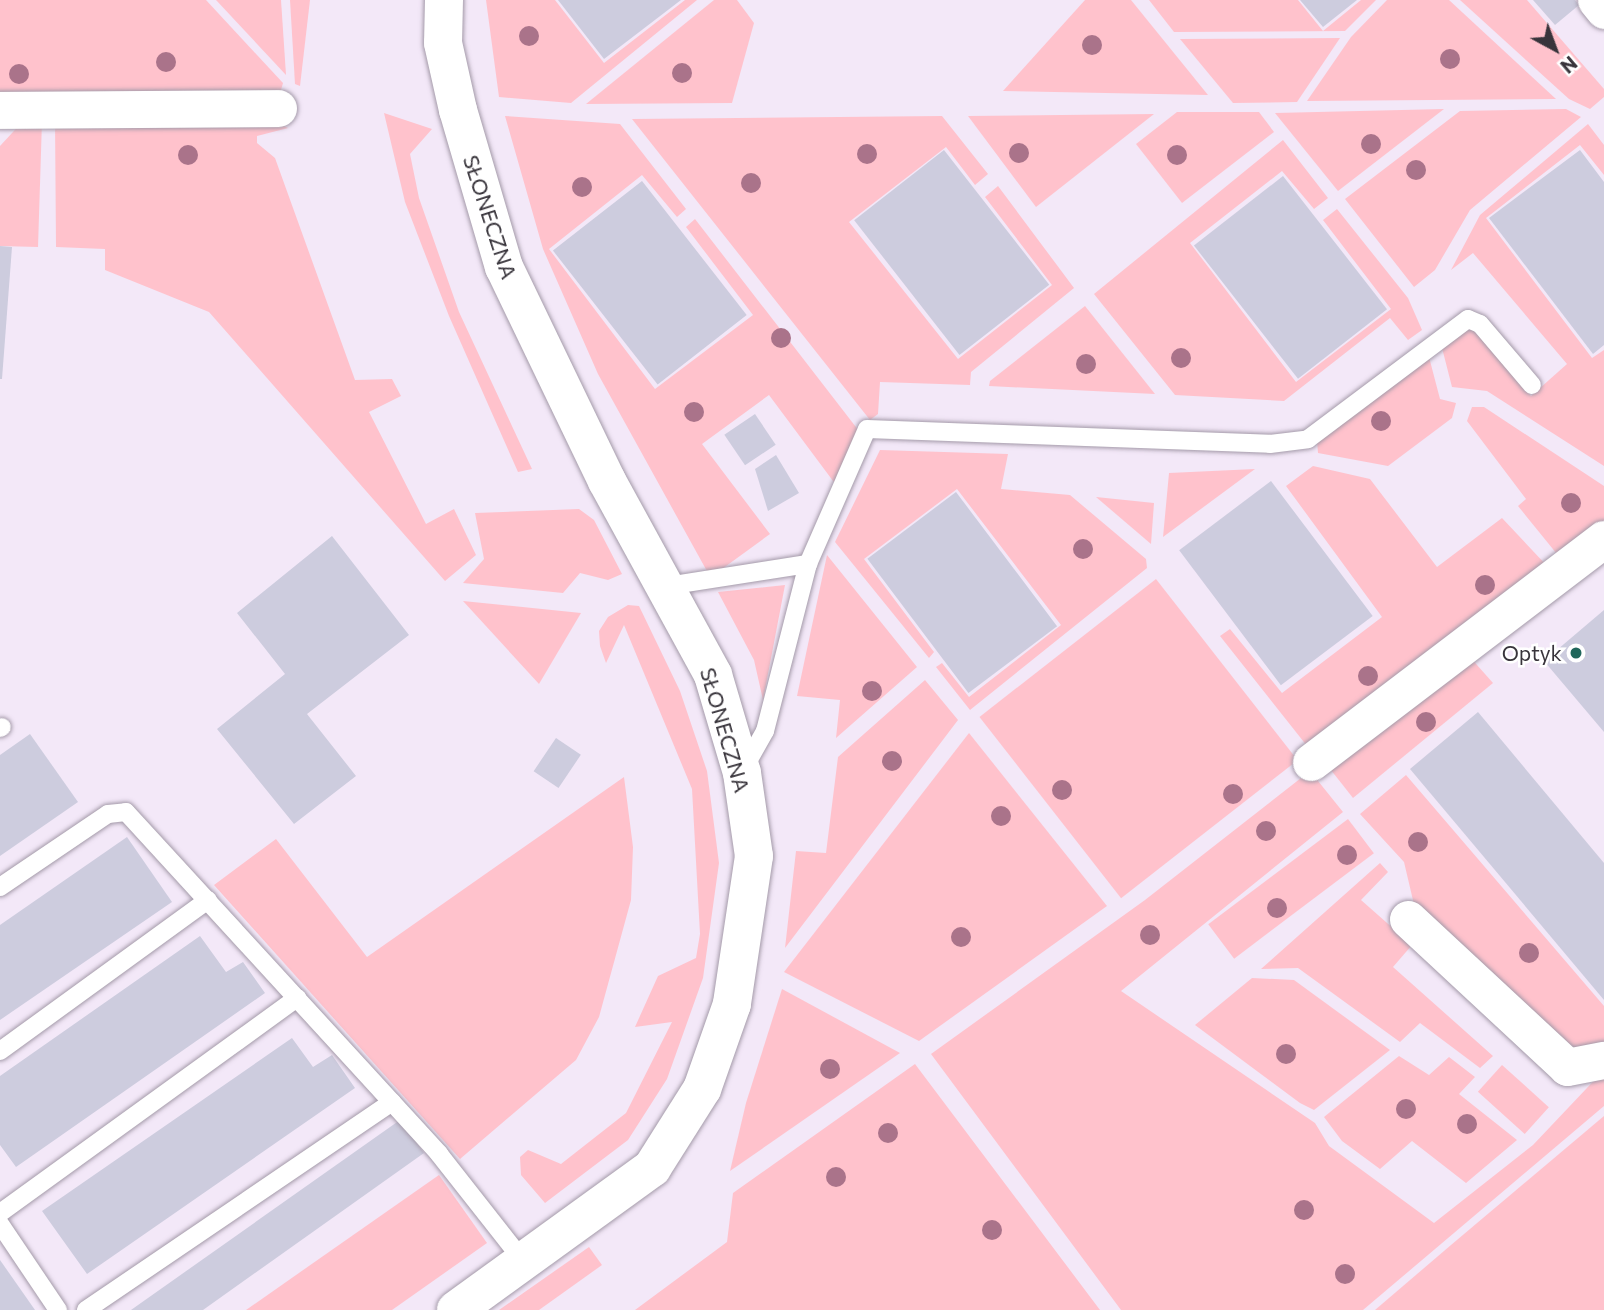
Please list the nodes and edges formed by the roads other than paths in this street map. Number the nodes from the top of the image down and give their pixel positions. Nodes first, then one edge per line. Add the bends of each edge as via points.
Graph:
1 (444, 0) edge
2 (1596, 0) edge
3 (1604, 10) edge
4 (278, 108) dead end
5 (0, 110) edge
6 (1532, 385) dead end
7 (1604, 539) edge
8 (808, 564) junction
9 (667, 586) junction
10 (1311, 762) dead end
11 (742, 773) junction
12 (0, 887) edge
13 (208, 900) junction
14 (1408, 919) dead end
15 (297, 998) junction
16 (0, 1051) edge
17 (1604, 1060) edge
18 (392, 1102) junction
19 (0, 1213) edge
20 (0, 1224) edge
21 (524, 1262) junction
22 (58, 1310) edge
23 (86, 1310) edge
24 (456, 1310) edge

1 - 9 street, SŁONECZNA via 443,43 503,267 594,457
2 - 3 street
4 - 5 street
6 - 8 lane via 1480,324 1468,319 1308,439 1270,444 867,429
7 - 10 street
8 - 9 lane
8 - 11 lane via 765,731
9 - 11 street, SŁONECZNA via 713,675
11 - 21 street, SŁONECZNA via 754,856 748,929 732,1004 702,1088 652,1168
12 - 13 lane via 118,810 133,818
13 - 15 lane
13 - 16 lane
14 - 17 street via 1567,1067
15 - 18 lane
15 - 19 lane
18 - 21 lane
18 - 23 lane
20 - 22 lane
21 - 24 street, SŁONECZNA

